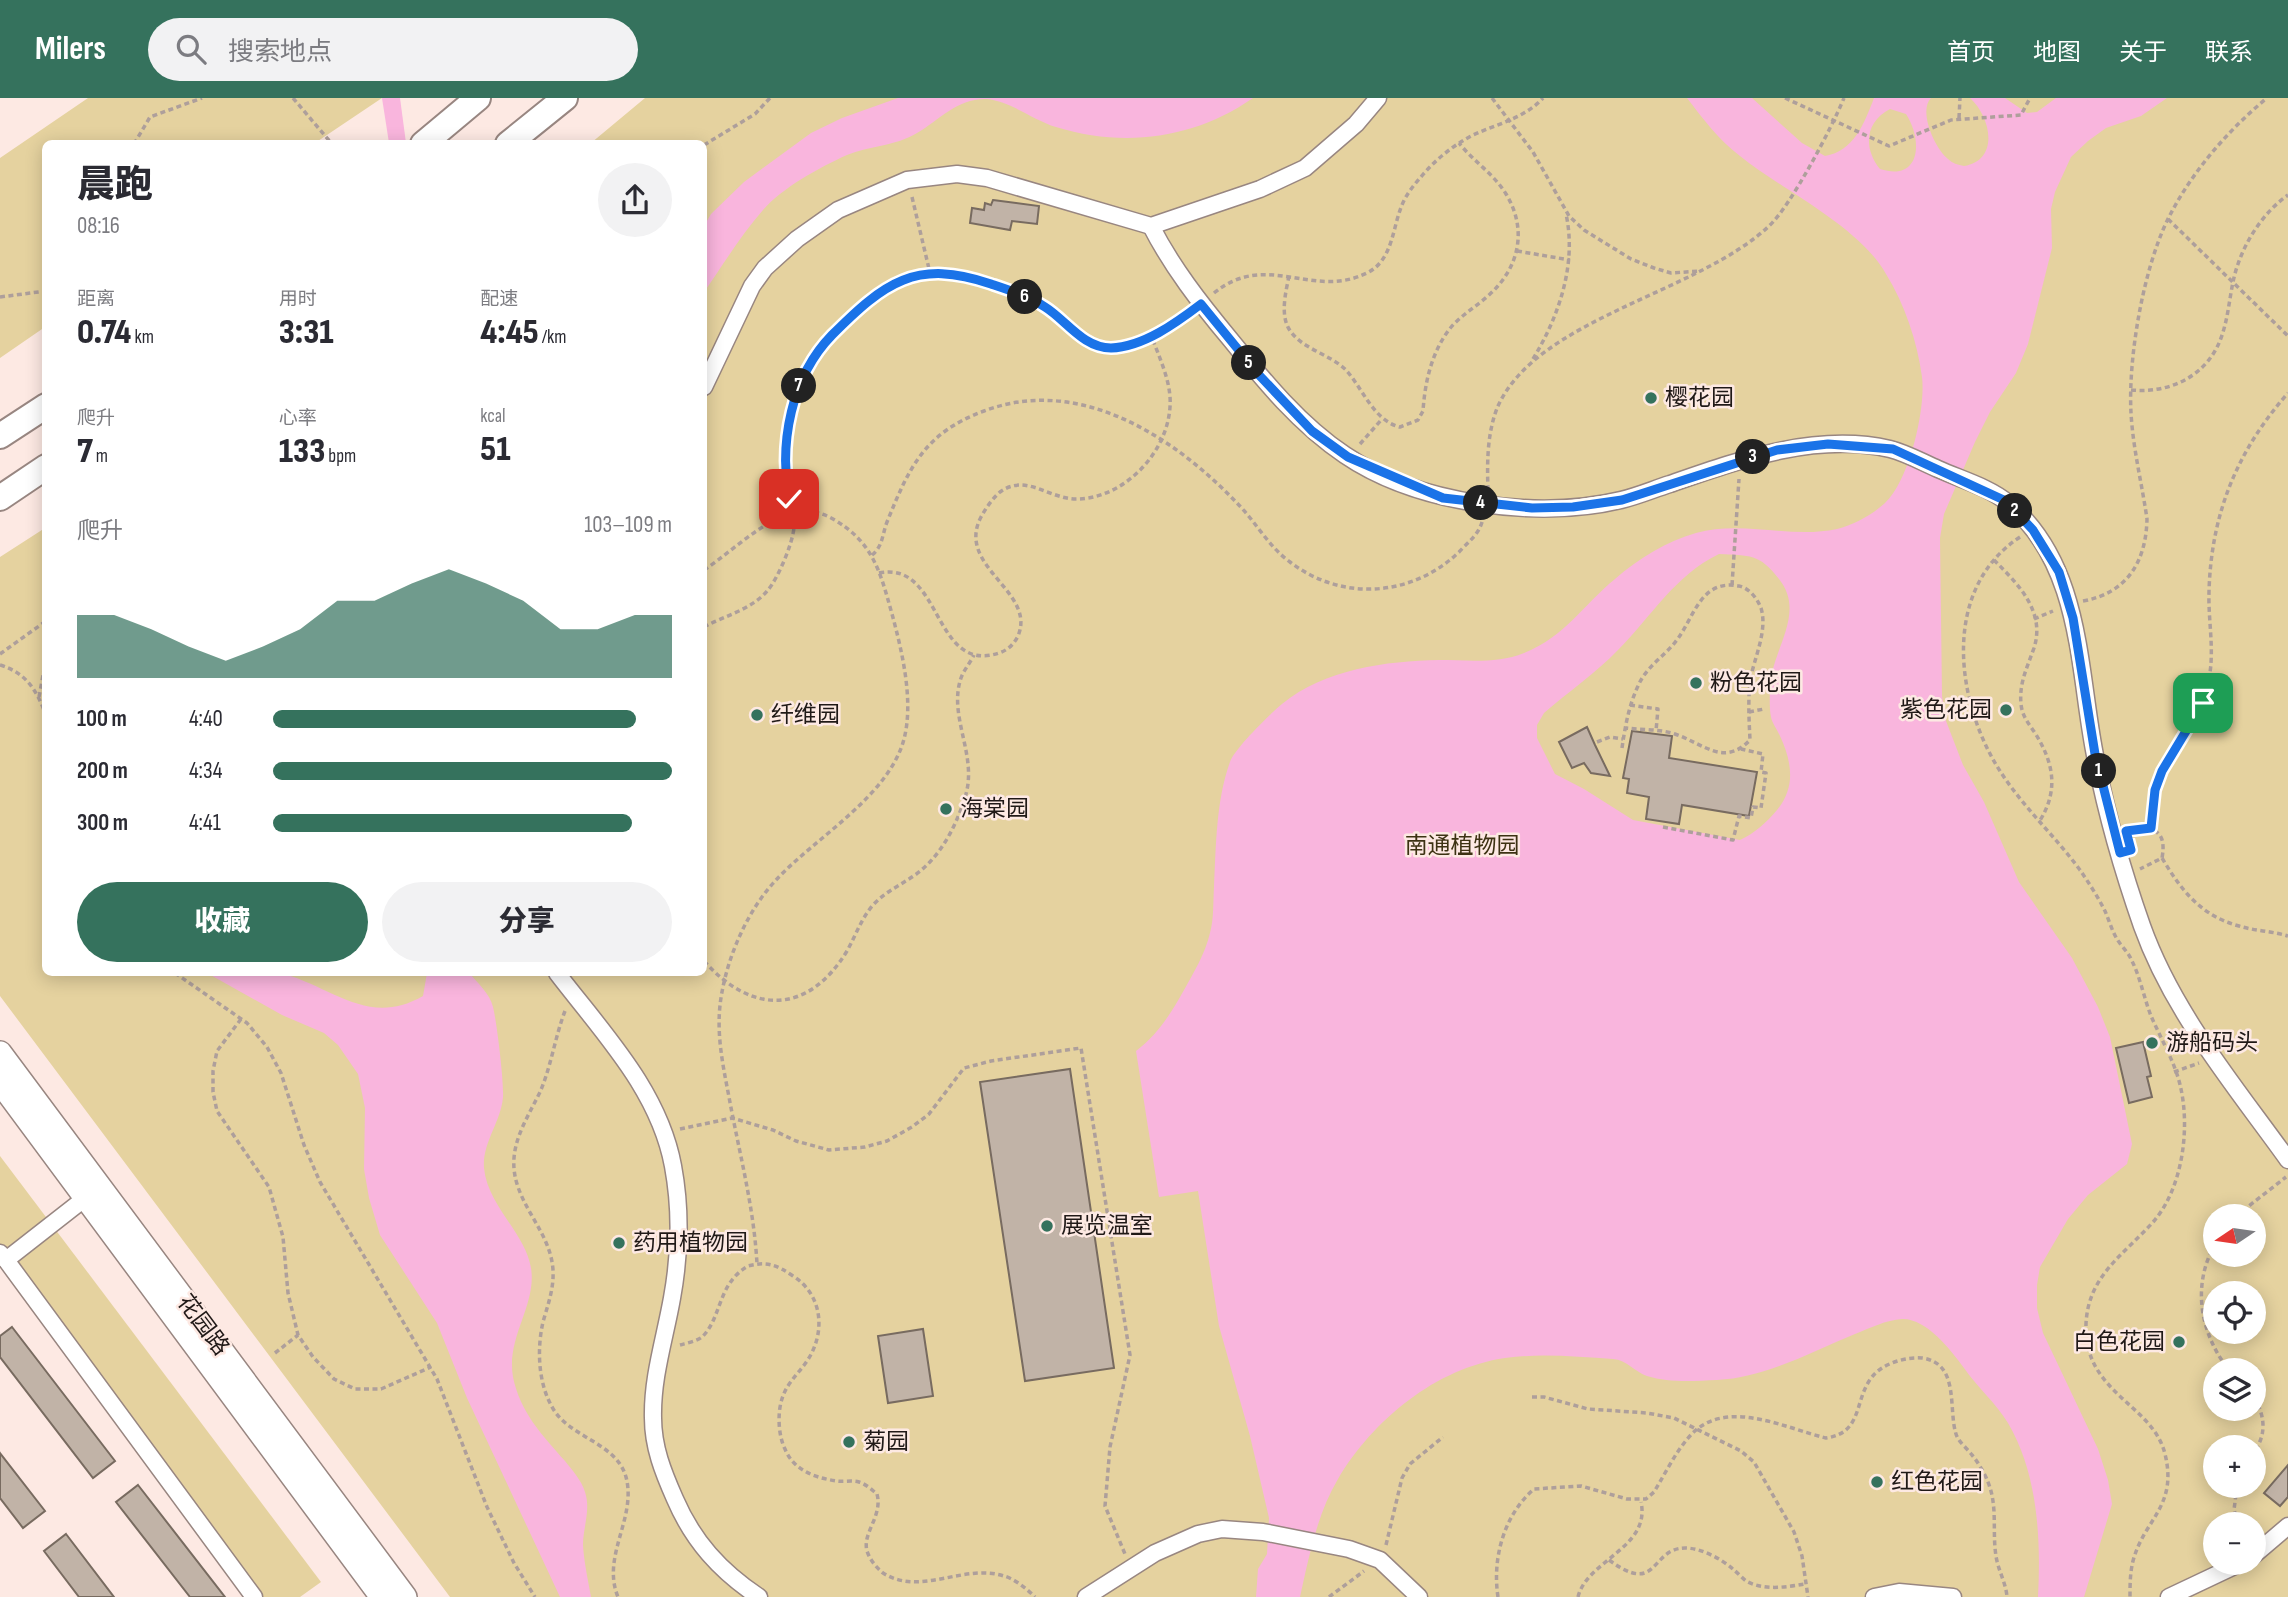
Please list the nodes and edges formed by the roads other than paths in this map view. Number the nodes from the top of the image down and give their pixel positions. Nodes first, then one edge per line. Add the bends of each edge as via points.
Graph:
1 (478, 98) edge
2 (565, 98) edge
3 (1378, 98) edge
4 (428, 140) edge
5 (513, 140) edge
6 (1151, 226) junction
7 (707, 381) edge
8 (42, 409) edge
9 (0, 436) edge
10 (42, 470) edge
11 (0, 498) edge
12 (559, 976) edge
13 (0, 1053) edge
14 (0, 1082) edge
15 (2288, 1160) edge
16 (93, 1192) junction
17 (3, 1257) edge
18 (2288, 1526) edge
19 (2266, 1545) edge
20 (2216, 1575) edge
21 (254, 1597) edge
22 (382, 1597) edge
23 (405, 1597) edge
24 (759, 1597) edge
25 (1086, 1597) edge
26 (1419, 1597) edge
27 (1874, 1597) edge
28 (1953, 1597) edge
29 (2169, 1597) edge

1 - 4 main road
2 - 5 main road
3 - 6 street via 1306,168 1260,189
6 - 7 street via 987,178 957,174 907,180 838,210 765,268
6 - 15 street via 1201,304 1312,431 1348,457 1443,498 1532,508 1573,507 1622,500 1777,450 1828,444 1893,449 2006,501 2033,530 2059,572 2082,658 2095,754 2143,929 2156,960 2212,1058
8 - 9 main road
10 - 11 main road
12 - 24 street via 621,1054 649,1099 673,1164 678,1245 673,1296 656,1374 653,1419 659,1464 686,1525 715,1563
13 - 16 main road, 花园路
14 - 16 main road, 花园路
16 - 17 street
16 - 22 main road, 花园路
16 - 23 main road, 花园路
17 - 21 street
18 - 19 street
20 - 29 street
25 - 26 street via 1155,1553 1222,1529 1330,1545 1380,1560
27 - 28 street via 1899,1592

